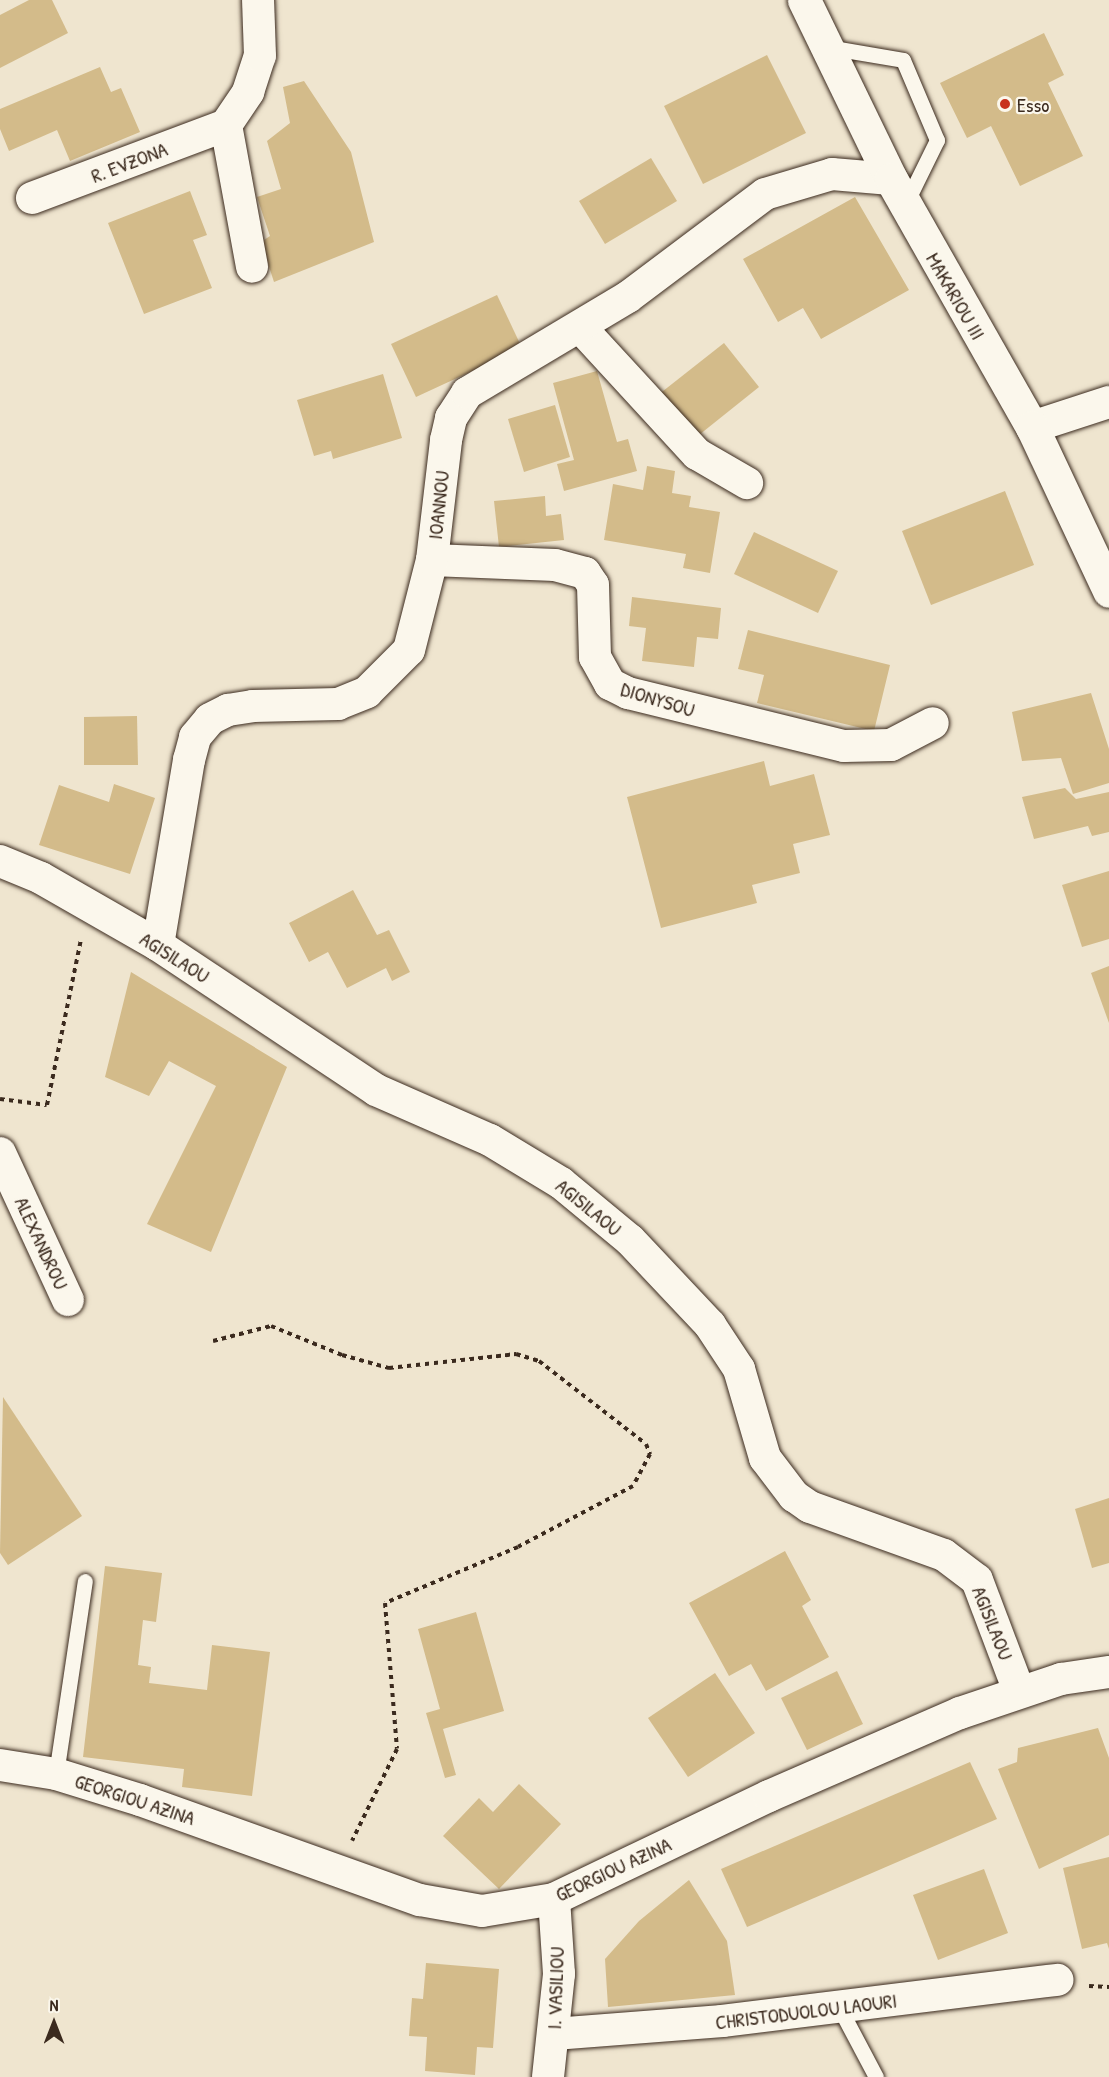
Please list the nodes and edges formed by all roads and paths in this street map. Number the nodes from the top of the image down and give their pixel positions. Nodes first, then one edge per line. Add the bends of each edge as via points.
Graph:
1 (258, 0) edge
2 (804, 0) edge
3 (827, 47) junction
4 (226, 125) junction
5 (898, 193) junction
6 (32, 198) dead end
7 (252, 267) dead end
8 (581, 328) junction
9 (1109, 402) edge
10 (1032, 427) junction
11 (747, 483) dead end
12 (432, 560) junction
13 (1109, 591) edge
14 (933, 723) dead end
15 (0, 861) edge
16 (88, 905) junction
17 (158, 945) junction
18 (0, 1099) edge
19 (0, 1153) edge
20 (68, 1300) dead end
21 (213, 1341) dead end
22 (85, 1581) dead end
23 (1109, 1672) edge
24 (1019, 1691) junction
25 (0, 1765) edge
26 (56, 1774) junction
27 (337, 1873) junction
28 (554, 1899) junction
29 (1058, 1980) dead end
30 (839, 2007) junction
31 (554, 2034) junction
32 (548, 2077) edge
33 (876, 2077) edge

1 - 4 street via 260,56 248,92
2 - 3 main road, MAKARIOU III
3 - 5 main road, MAKARIOU III
3 - 5 lane via 903,60 937,140
4 - 6 street, R. EVZONA
4 - 7 street
5 - 8 street, IOANNOU via 832,174 765,194
5 - 10 main road, MAKARIOU III
8 - 11 street via 697,454
8 - 12 street, IOANNOU via 467,393 458,404 446,440
9 - 10 street
10 - 13 main road, MAKARIOU III
12 - 14 street, DIONYSOU via 555,565 585,573 593,585 594,644 600,670 610,684 628,693 844,746 891,745
12 - 17 street, IOANNOU via 410,650 367,692 338,704 228,710 210,719 195,737
15 - 16 street, AGISILAOU
16 - 17 street, AGISILAOU
16 - 18 path via 46,1105
17 - 24 street, AGISILAOU via 376,1090 521,1155 630,1240 729,1352 739,1370 765,1458 777,1478 810,1507 921,1545 965,1567 986,1595
19 - 20 street, ALEXANDROU
21 - 27 path via 271,1326 342,1355 390,1368 516,1354 539,1361 645,1444 650,1454 633,1486 518,1547 385,1603 397,1749
22 - 26 lane
23 - 24 street, GEORGIOU AZINA
24 - 28 street, GEORGIOU AZINA via 769,1796
25 - 26 street, GEORGIOU AZINA
26 - 27 street, GEORGIOU AZINA via 206,1822
27 - 28 street, GEORGIOU AZINA via 450,1907 482,1911
28 - 31 street, I. VASILIOU via 559,1974
29 - 30 street, CHRISTODUOLOU LAOURI
30 - 31 street, CHRISTODUOLOU LAOURI
30 - 33 lane
31 - 32 street, I. VASILIOU

